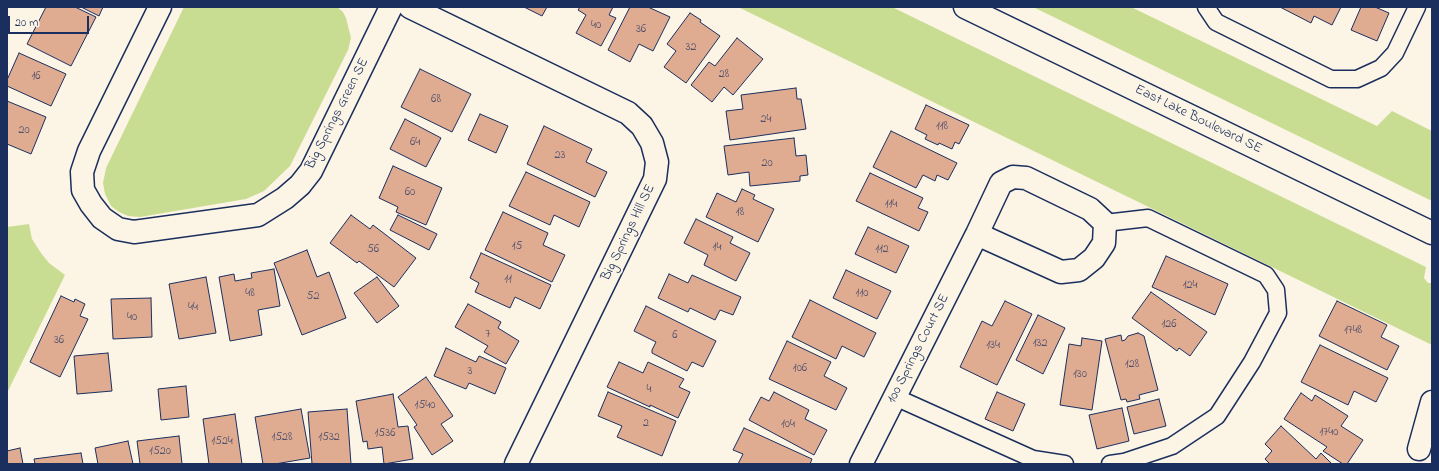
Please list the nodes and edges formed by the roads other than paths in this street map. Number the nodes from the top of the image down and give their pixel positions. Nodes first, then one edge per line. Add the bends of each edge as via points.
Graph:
1 (160, 7) edge
2 (391, 7) edge
3 (410, 7) edge
4 (965, 7) edge
5 (1206, 7) edge
6 (1418, 7) edge
7 (1105, 223) junction
8 (1432, 233) edge
9 (977, 234) junction
10 (895, 396) junction
11 (1432, 402) edge
12 (1421, 449) edge
13 (516, 464) edge
14 (861, 464) edge
15 (1065, 464) edge
16 (1110, 464) edge

1 - 2 street, Big Springs Green SE via 82,172 83,190 102,218 118,229 134,232 258,215 300,185 311,171
3 - 13 street, Big Springs Hill SE via 628,113 642,126 652,143 656,162 655,179
4 - 8 street, East Lake Boulevard SE
5 - 6 lane via 1216,22 1331,79 1357,79 1381,68 1395,53
7 - 9 street via 1104,243 1094,258 1079,270 1061,272
7 - 9 street, 100 Springs Court SE via 1090,209 1026,178 1013,177 1000,183
7 - 16 lane via 1148,218 1266,275 1276,290 1278,313 1252,362 1218,416 1172,446
9 - 10 street, 100 Springs Court SE
10 - 14 street, 100 Springs Court SE
10 - 15 lane via 1033,459
11 - 12 street

